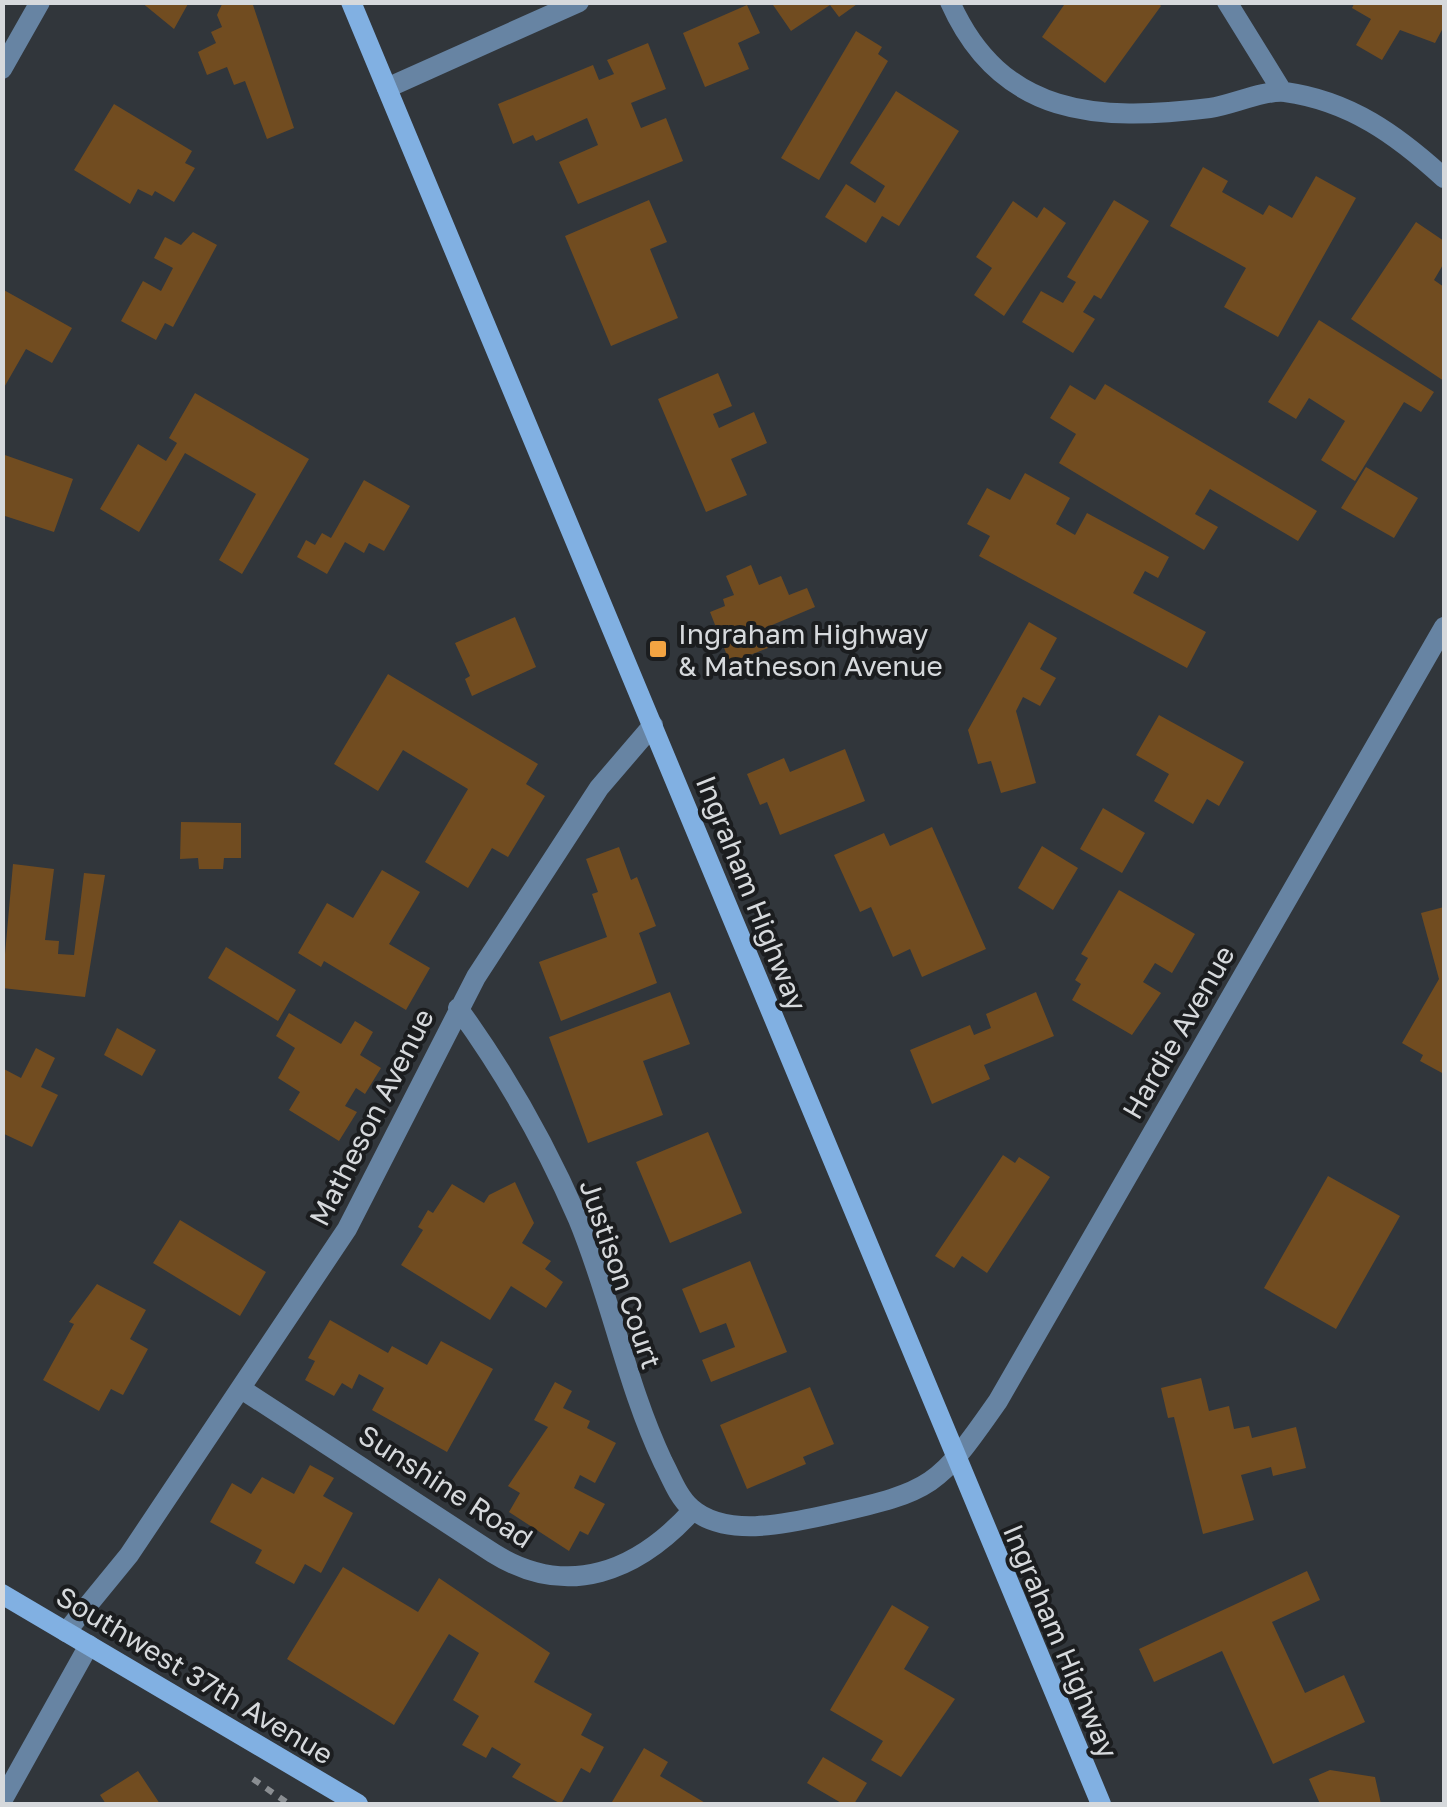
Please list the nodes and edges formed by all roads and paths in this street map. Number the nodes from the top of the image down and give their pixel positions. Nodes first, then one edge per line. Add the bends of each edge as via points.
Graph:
1 (40, 2) edge
2 (351, 2) edge
3 (579, 2) edge
4 (950, 2) edge
5 (1227, 2) edge
6 (2, 69) edge
7 (387, 88) junction
8 (1282, 92) junction
9 (1444, 178) edge
10 (1444, 628) edge
11 (653, 725) junction
12 (458, 1008) junction
13 (243, 1390) junction
14 (956, 1462) junction
15 (694, 1510) junction
16 (2, 1594) edge
17 (66, 1632) junction
18 (90, 1645) junction
19 (2, 1801) edge
20 (358, 1804) edge
21 (1101, 1804) edge

1 - 6 street
2 - 7 main road, Ingraham Highway
3 - 7 street
4 - 8 street via 990,66 1051,104 1133,114 1240,104
5 - 8 street
7 - 11 main road, Ingraham Highway
8 - 9 street via 1372,120
10 - 14 street, Hardie Avenue via 998,1401
11 - 12 street, Matheson Avenue via 599,788
11 - 14 main road, Ingraham Highway
12 - 13 street, Matheson Avenue via 366,1198
12 - 15 street, Justison Court via 548,1155 590,1251 646,1423 672,1482
13 - 15 street, Sunshine Road via 531,1572 569,1578 610,1572 647,1554
13 - 17 street, Matheson Avenue via 118,1571
14 - 15 street via 907,1496 788,1522 735,1524
14 - 21 main road, Ingraham Highway
16 - 17 main road, Southwest 37th Avenue
17 - 18 main road, Southwest 37th Avenue
18 - 19 street
18 - 20 main road, Southwest 37th Avenue

